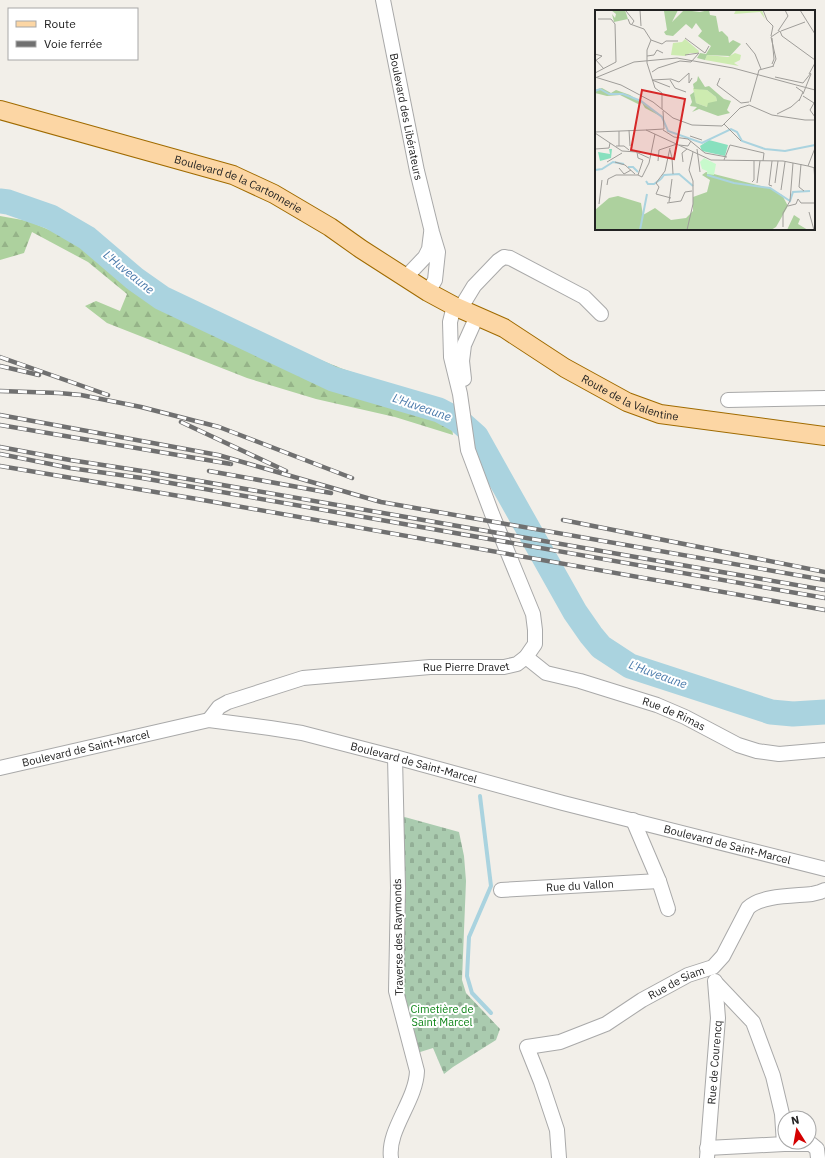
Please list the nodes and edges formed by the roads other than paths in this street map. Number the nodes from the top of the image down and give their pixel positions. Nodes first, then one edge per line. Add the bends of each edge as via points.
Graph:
1 (383, 0) edge
2 (0, 110) edge
3 (432, 232) junction
4 (405, 278) junction
5 (428, 292) junction
6 (457, 308) junction
7 (601, 314) dead end
8 (478, 316) junction
9 (460, 394) junction
10 (825, 398) edge
11 (728, 400) dead end
12 (825, 436) edge
13 (526, 657) junction
14 (209, 720) junction
15 (825, 750) edge
16 (395, 757) junction
17 (0, 768) edge
18 (634, 820) junction
19 (825, 869) edge
20 (659, 881) junction
21 (501, 890) dead end
22 (825, 890) edge
23 (668, 909) dead end
24 (713, 966) junction
25 (716, 983) junction
26 (781, 1110) edge
27 (777, 1145) edge
28 (707, 1153) edge
29 (391, 1158) edge
30 (559, 1158) edge

1 - 3 street, Boulevard des Libérateurs via 417,171
2 - 4 main road, Boulevard de la Cartonnerie via 233,175 274,194 330,227
3 - 4 street, Boulevard des Libérateurs via 425,257
3 - 5 street, Boulevard des Libérateurs via 438,252 435,280
4 - 5 main road, Boulevard de la Cartonnerie
5 - 6 main road, Boulevard de la Cartonnerie
6 - 7 street via 474,286 504,257 584,297
6 - 8 main road, Route de la Valentine
6 - 9 street via 450,322 451,357
8 - 9 street via 464,345 464,385
8 - 12 main road, Route de la Valentine via 504,328 606,391 660,414
9 - 13 street via 468,450 533,614 536,644
10 - 11 street
13 - 14 street, Rue Pierre Dravet via 517,664 504,667 430,667 303,678 219,706
13 - 15 street, Rue de Rimas via 546,673 657,705 738,746 779,754
14 - 16 street, Boulevard de Saint-Marcel via 302,733
14 - 17 street, Boulevard de Saint-Marcel
16 - 18 street, Boulevard de Saint-Marcel
16 - 29 street, Traverse des Raymonds via 398,888 396,991 417,1071 416,1081 392,1140
18 - 19 street, Boulevard de Saint-Marcel
18 - 20 street
20 - 21 street, Rue du Vallon
20 - 23 street
22 - 24 street, Rue de Siam via 763,900 753,904 748,908 724,956
24 - 25 street, Rue de Courencq
24 - 30 street, Rue de Siam via 688,975 642,1000 606,1024 560,1042 526,1048 557,1130
25 - 26 street via 753,1022
25 - 28 street, Rue de Courencq via 718,1018
27 - 28 street

